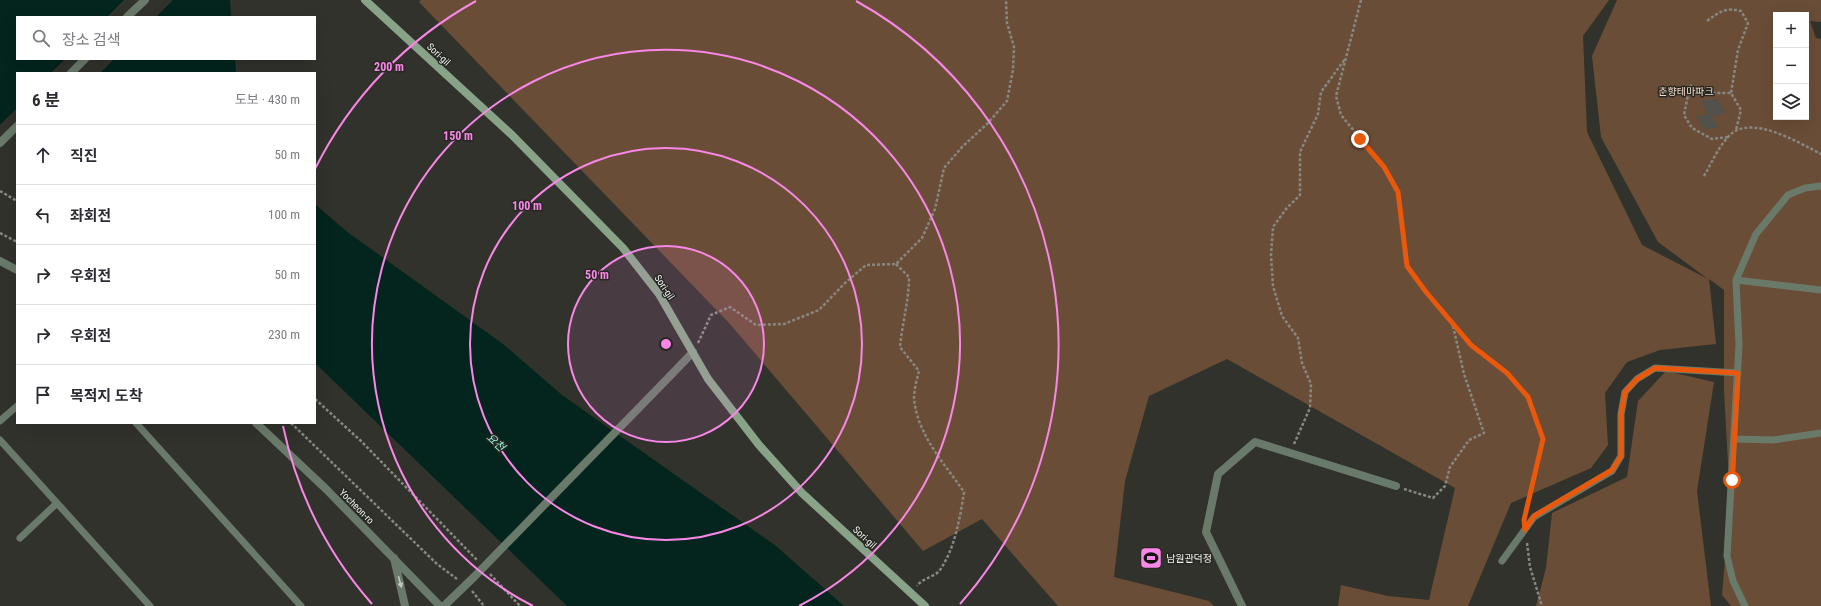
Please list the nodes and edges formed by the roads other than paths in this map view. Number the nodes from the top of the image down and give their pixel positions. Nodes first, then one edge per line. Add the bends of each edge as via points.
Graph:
1 (145, 0) edge
2 (365, 0) edge
3 (128, 16) edge
4 (84, 60) edge
5 (72, 72) edge
6 (16, 127) edge
7 (0, 143) edge
8 (1821, 186) edge
9 (0, 261) edge
10 (16, 269) edge
11 (1736, 280) junction
12 (1821, 290) edge
13 (693, 352) junction
14 (1738, 373) junction
15 (16, 407) edge
16 (0, 421) edge
17 (137, 424) edge
18 (257, 424) edge
19 (1821, 433) edge
20 (1734, 439) junction
21 (0, 440) edge
22 (1396, 486) road end
23 (57, 503) junction
24 (20, 538) dead end
25 (394, 557) junction
26 (1502, 561) dead end
27 (150, 606) edge
28 (301, 606) edge
29 (405, 606) edge
30 (440, 606) edge
31 (444, 606) edge
32 (925, 606) edge
33 (1242, 606) edge
34 (1745, 606) edge

1 - 3 street
2 - 13 main road, Sori-gil via 512,135 623,248 659,294
4 - 5 street
6 - 7 street
8 - 11 lane via 1805,188 1788,195 1756,234
9 - 10 street
11 - 12 lane
11 - 14 lane
13 - 31 street, bridge
13 - 32 main road, Sori-gil via 730,410 802,493
14 - 20 lane
14 - 26 lane via 1655,368 1637,379 1625,392 1621,414 1621,456 1612,470 1534,516
15 - 16 lane
17 - 28 lane
18 - 25 street, Yocheon-ro
19 - 20 lane via 1773,440
20 - 34 lane via 1727,556
21 - 23 lane
22 - 33 street via 1255,442 1218,474 1206,532
23 - 24 lane
23 - 27 lane
25 -> 29 street
25 - 30 street, Yocheon-ro

